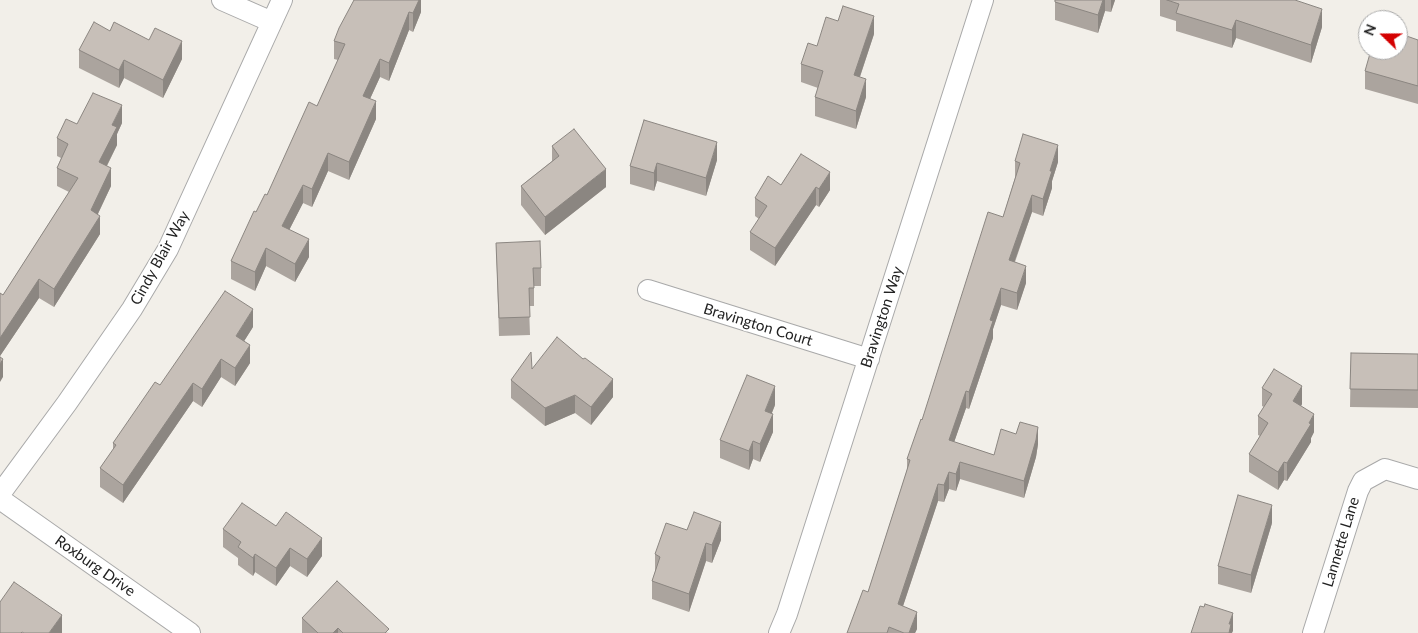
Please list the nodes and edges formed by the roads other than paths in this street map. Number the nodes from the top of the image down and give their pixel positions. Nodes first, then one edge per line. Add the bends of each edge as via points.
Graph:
1 (222, 0) edge
2 (282, 0) edge
3 (983, 0) edge
4 (272, 22) junction
5 (648, 290) dead end
6 (869, 359) junction
7 (1418, 479) edge
8 (0, 494) edge
9 (0, 499) edge
10 (190, 633) edge
11 (779, 633) edge
12 (1313, 633) edge

1 - 4 street
2 - 4 street, Cindy Blair Way
3 - 6 street, Bravington Way
4 - 8 street, Cindy Blair Way via 168,249 67,403
5 - 6 street, Bravington Court
6 - 11 street, Bravington Way
7 - 12 street, Lannette Lane via 1385,469 1363,481
9 - 10 street, Roxburg Drive

